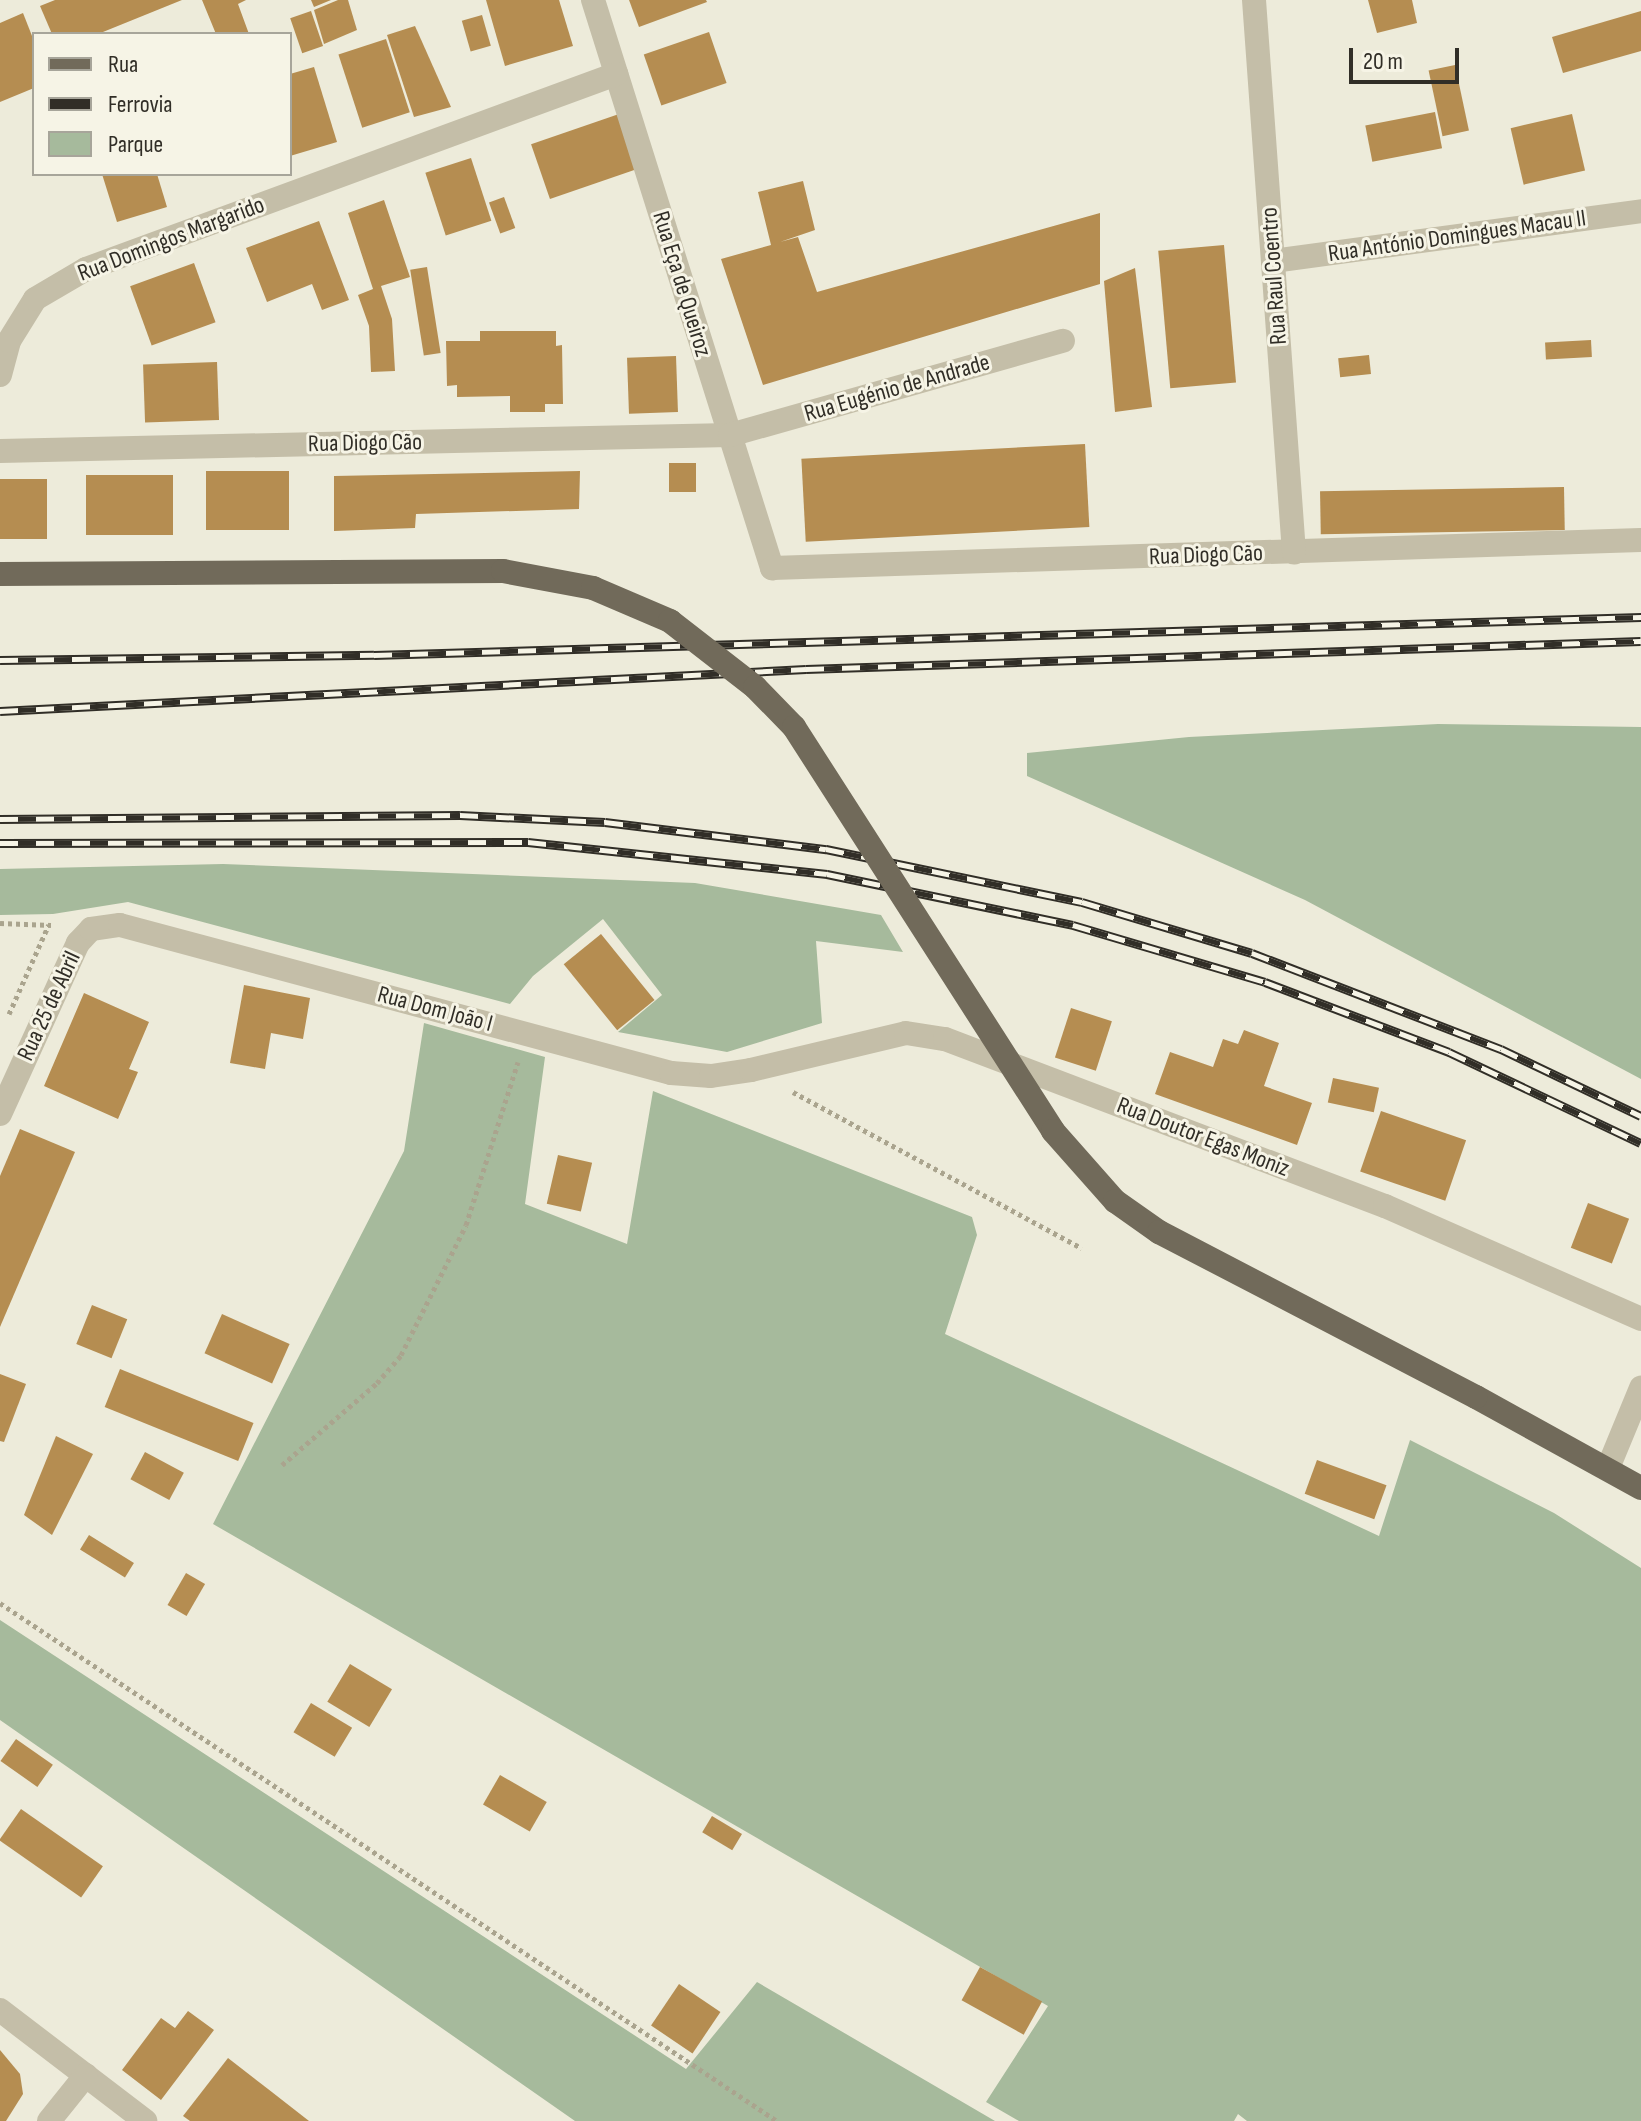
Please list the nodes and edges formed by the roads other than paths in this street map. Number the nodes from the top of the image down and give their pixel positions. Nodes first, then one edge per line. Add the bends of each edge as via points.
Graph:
1 (593, 0) edge
2 (1254, 0) edge
3 (616, 74) junction
4 (1641, 211) edge
5 (1273, 261) junction
6 (1063, 341) dead end
7 (0, 375) edge
8 (730, 435) junction
9 (0, 451) edge
10 (1641, 540) edge
11 (1294, 553) junction
12 (772, 568) joint
13 (0, 574) edge
14 (120, 925) joint
15 (751, 1070) joint
16 (0, 1114) edge
17 (1641, 1319) edge
18 (1641, 1388) edge
19 (1608, 1468) junction
20 (1641, 1488) edge
21 (0, 2010) edge
22 (86, 2075) junction
23 (49, 2121) edge
24 (145, 2121) edge

1 - 3 street, Rua Eça de Queiroz
2 - 5 street, Rua Raul Coentro
3 - 7 street, Rua Domingos Margarido via 86,269 35,299 9,341
3 - 8 street, Rua Eça de Queiroz
4 - 5 street, Rua António Domingues Macau II
5 - 11 street, Rua Raul Coentro
6 - 8 street, Rua Eugénio de Andrade
8 - 9 street, Rua Diogo Cão
8 - 12 street, Rua Eça de Queiroz
10 - 11 street, Rua Diogo Cão
11 - 12 street, Rua Diogo Cão
13 - 19 main road, bridge via 503,571 593,588 670,621 755,687 794,727 1053,1131 1105,1191 1159,1232
14 - 15 street, Rua Dom João I via 671,1073 711,1076
14 - 16 street, Rua 25 de Abril via 91,929 78,943
15 - 17 street, Rua Doutor Egas Moniz via 906,1033 945,1039 1385,1206
18 - 19 street
19 - 20 main road
21 - 22 street
22 - 23 street
22 - 24 street

